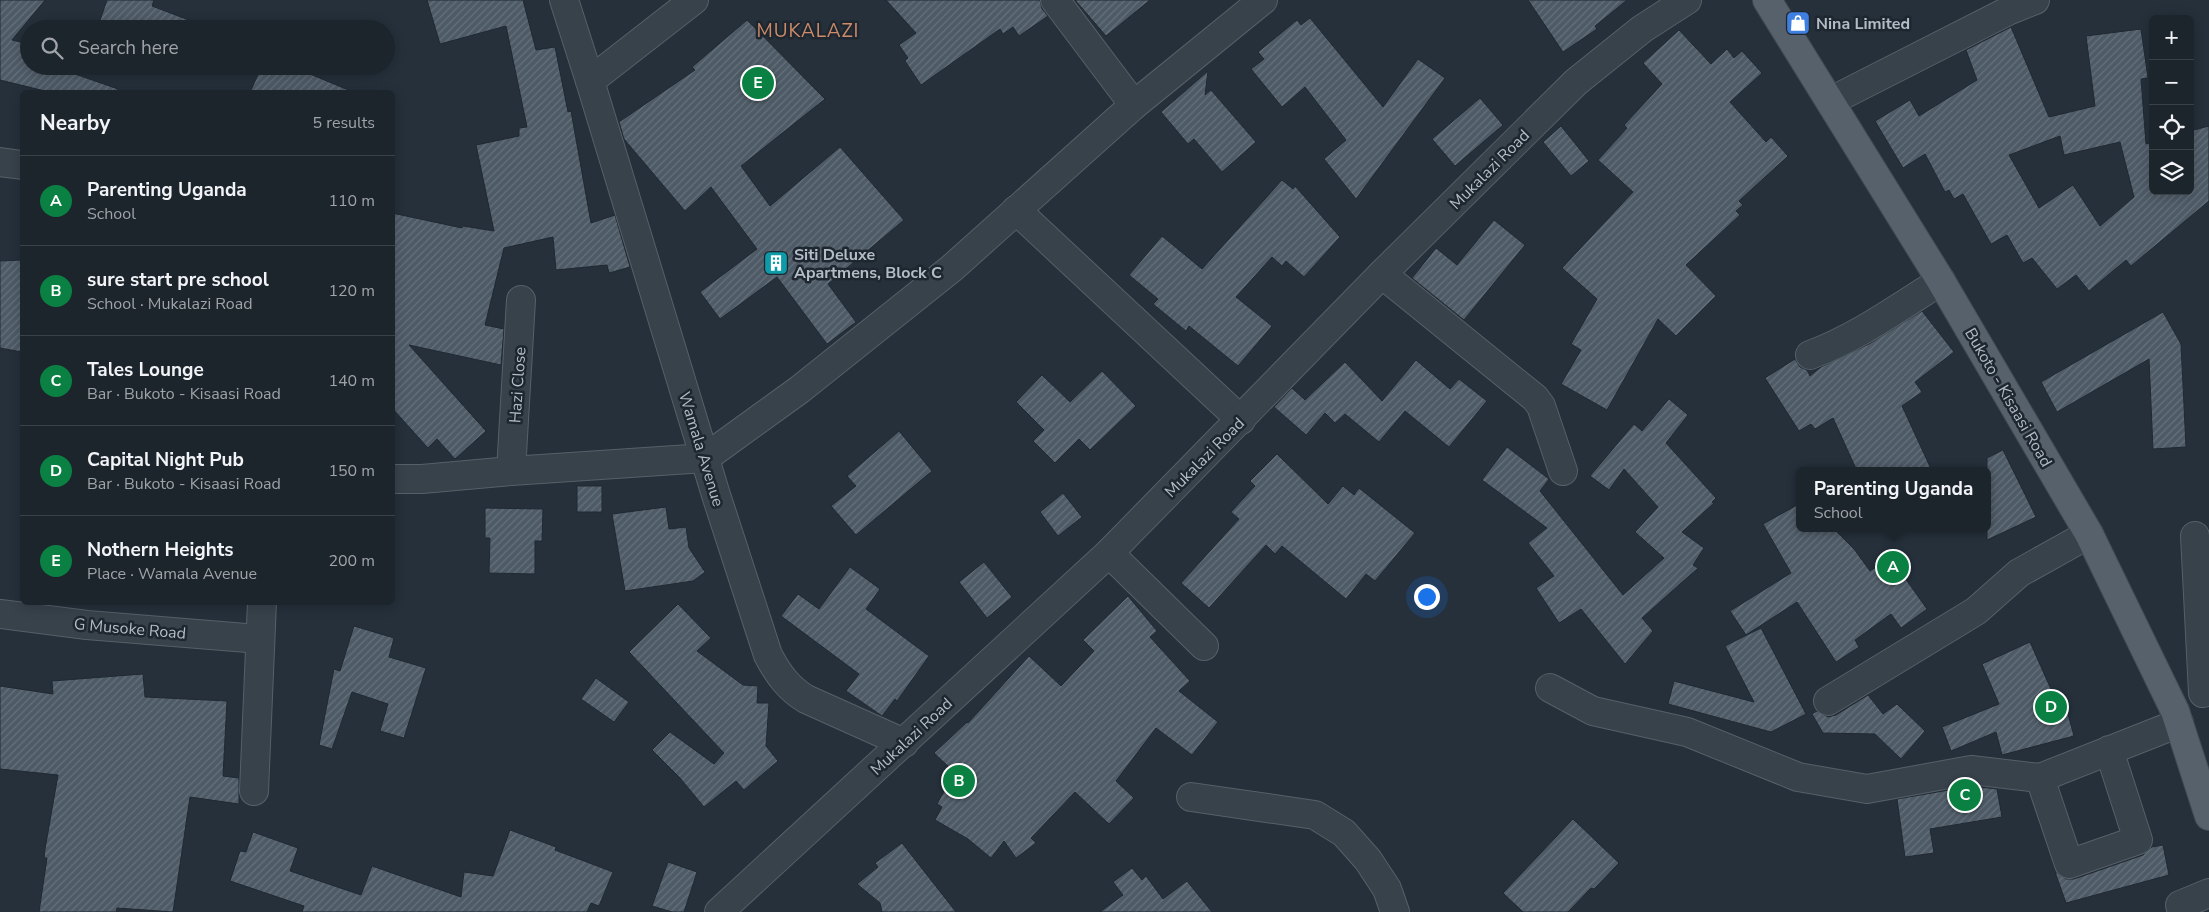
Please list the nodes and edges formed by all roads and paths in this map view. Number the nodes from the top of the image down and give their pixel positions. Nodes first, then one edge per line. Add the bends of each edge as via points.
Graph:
1 (564, 0) edge
2 (694, 0) edge
3 (1055, 0) edge
4 (1263, 0) edge
5 (1687, 0) edge
6 (1767, 0) edge
7 (2035, 0) edge
8 (590, 81) junction
9 (1831, 101) junction
10 (1134, 105) junction
11 (0, 162) edge
12 (20, 165) edge
13 (1016, 210) junction
14 (1382, 274) junction
15 (1941, 281) junction
16 (521, 300) dead end
17 (1810, 355) dead end
18 (1240, 420) junction
19 (705, 458) junction
20 (511, 471) junction
21 (1563, 471) dead end
22 (395, 479) edge
23 (2089, 534) junction
24 (2195, 536) dead end
25 (1109, 553) junction
26 (262, 605) edge
27 (0, 614) edge
28 (260, 639) junction
29 (1204, 646) dead end
30 (1550, 688) dead end
31 (2206, 691) edge
32 (1828, 701) dead end
33 (2177, 717) junction
34 (904, 743) junction
35 (2109, 750) junction
36 (2040, 778) junction
37 (254, 791) dead end
38 (1191, 797) dead end
39 (2209, 816) edge
40 (2209, 893) edge
41 (719, 912) edge
42 (1395, 912) edge
43 (2182, 912) edge

1 - 8 street, Wamala Avenue
2 - 8 street
3 - 10 street
4 - 10 street
5 - 14 street, Mukalazi Road via 1642,29 1576,82
6 - 9 main road, Bukoto - Kisaasi Road
7 - 9 street
8 - 19 street, Wamala Avenue
9 - 15 main road, Bukoto - Kisaasi Road
10 - 13 street
11 - 12 street
13 - 18 street
13 - 19 street via 952,268 868,336
14 - 18 street, Mukalazi Road
14 - 21 street via 1535,398
15 - 17 street via 1868,326
15 - 23 main road, Bukoto - Kisaasi Road
16 - 20 street, Hazi Close
18 - 25 street, Mukalazi Road
19 - 20 street
19 - 34 street, Wamala Avenue via 768,655 779,675 792,691 806,699
20 - 22 street
23 - 32 street via 2019,573 1976,611
23 - 33 main road, Bukoto - Kisaasi Road
24 - 31 street
25 - 29 street
25 - 34 street, Mukalazi Road
26 - 28 street
27 - 28 street, G Musoke Road via 87,625
28 - 37 street
30 - 36 street via 1593,711 1687,732 1798,777 1867,789 1971,770
31 - 33 street
33 - 35 street
33 - 39 main road, Bukoto - Kisaasi Road
34 - 41 street, Mukalazi Road
35 - 36 street
35 - 36 street via 2138,840 2070,864
38 - 42 street via 1315,815 1344,833 1368,860 1387,888
40 - 43 street via 2180,905

